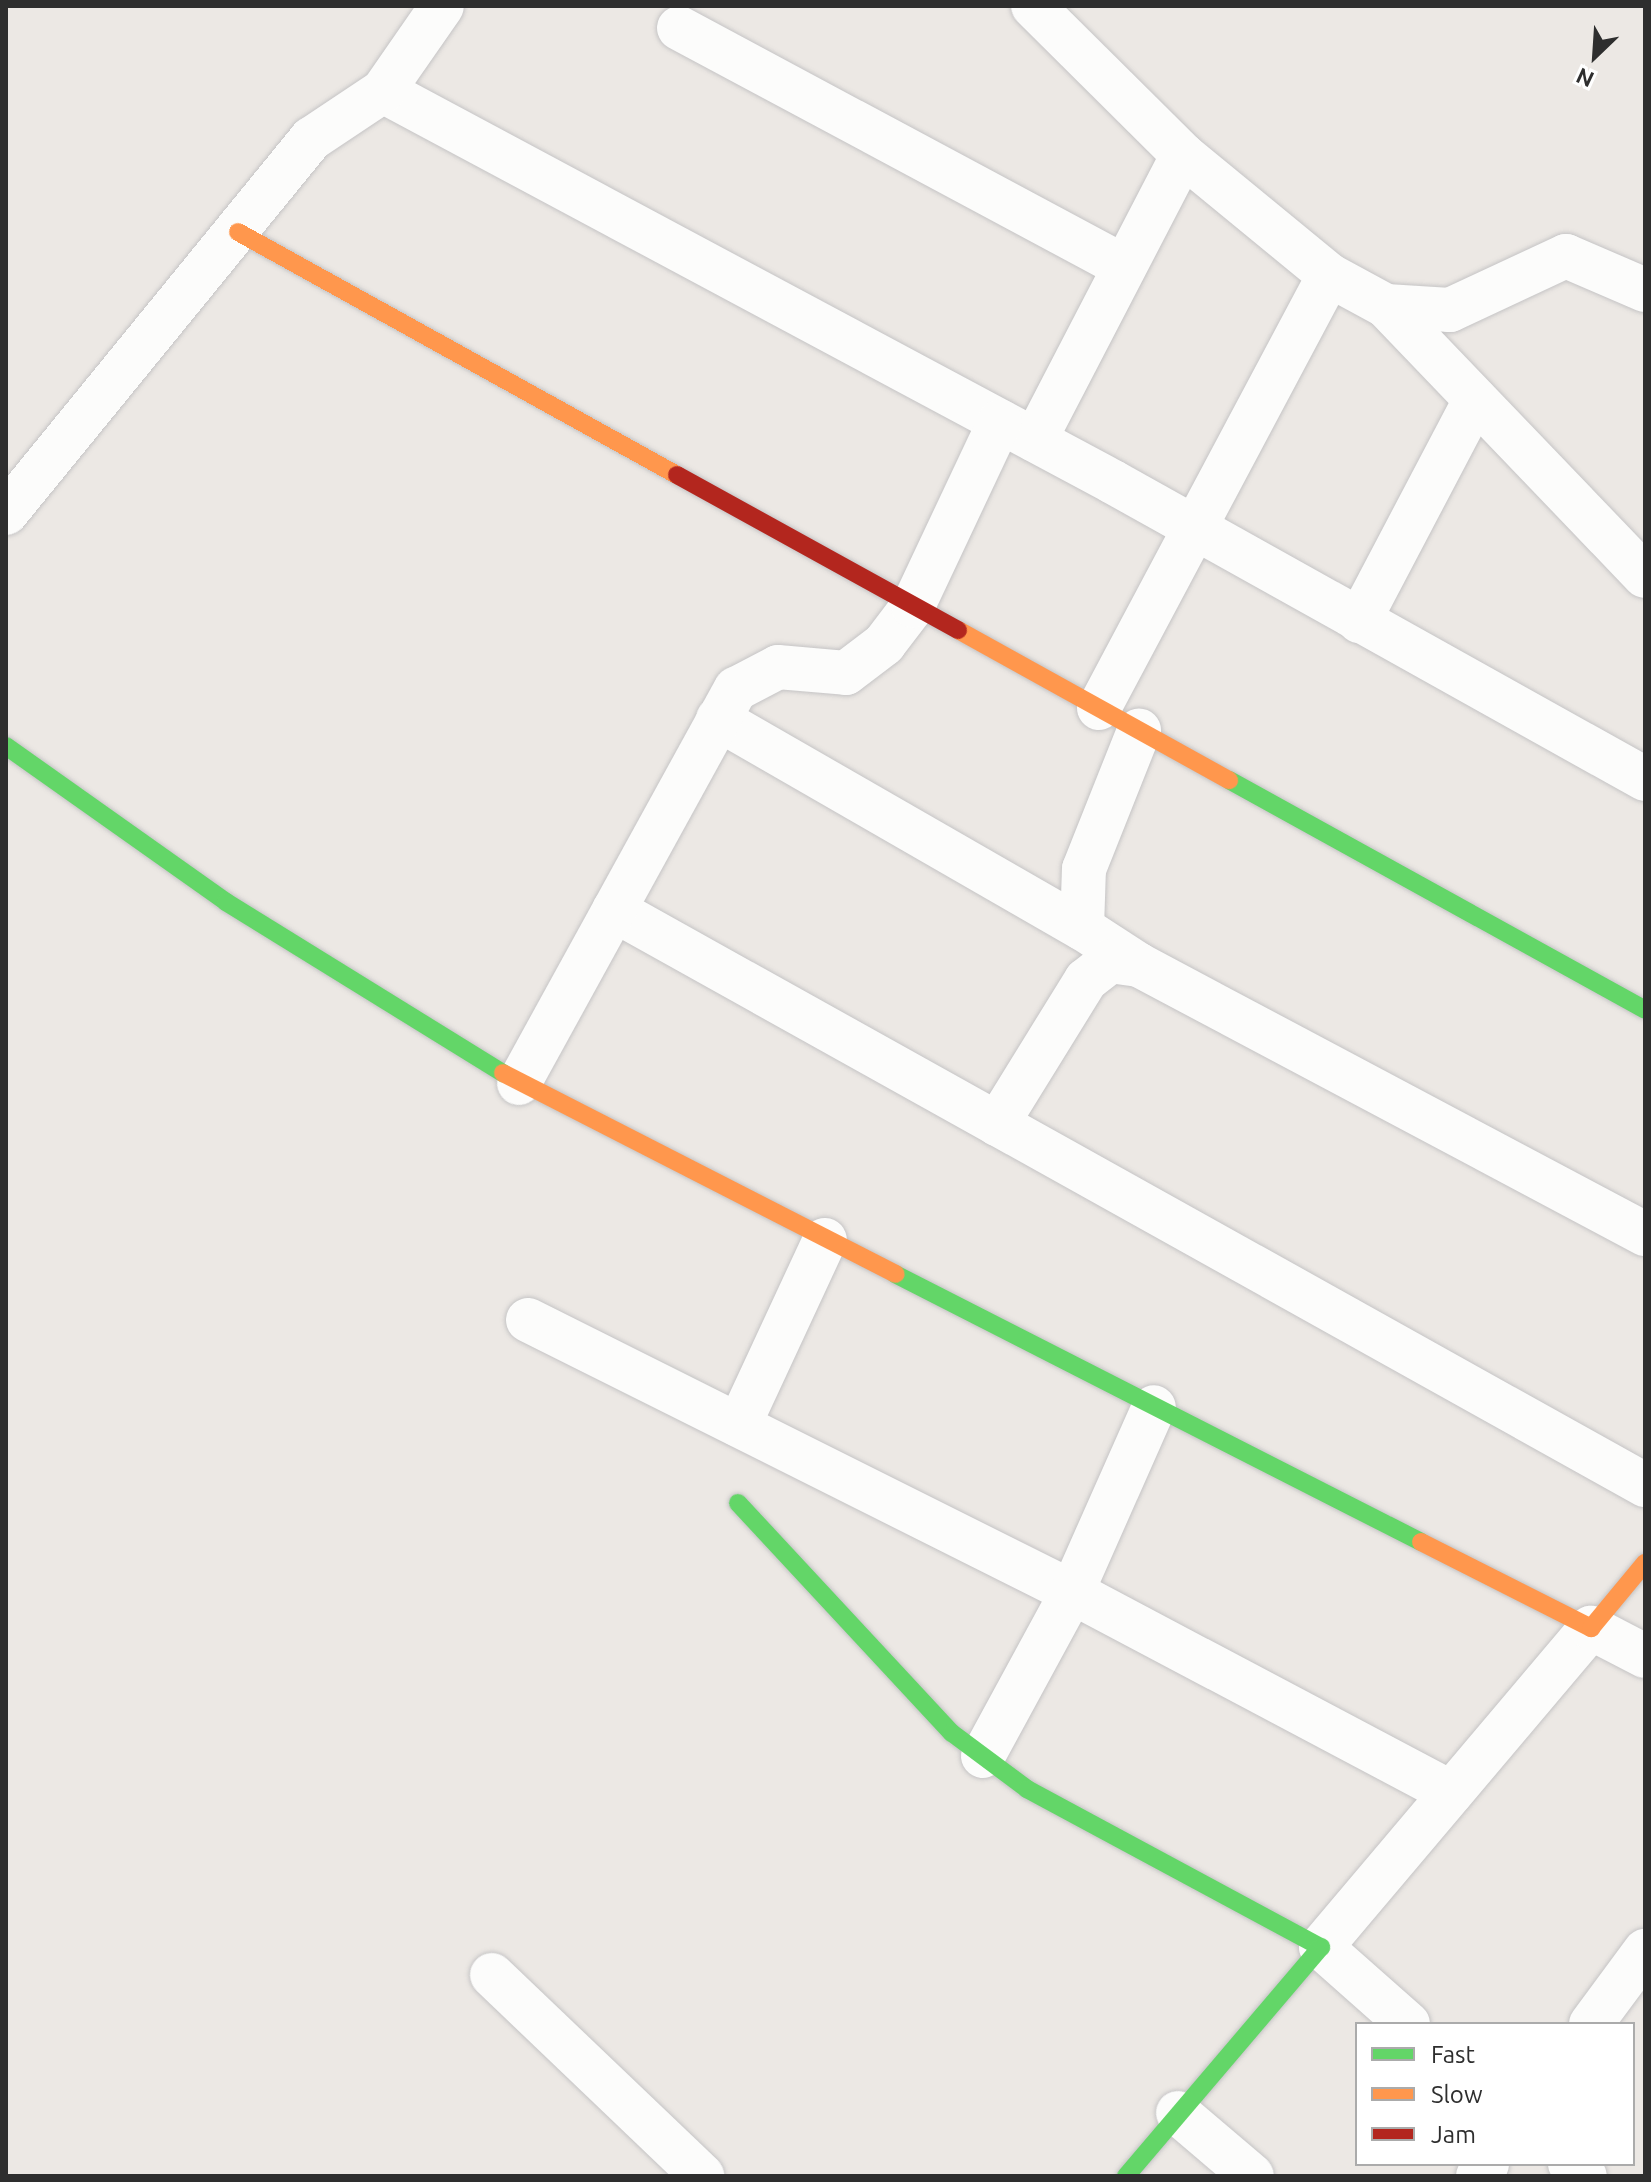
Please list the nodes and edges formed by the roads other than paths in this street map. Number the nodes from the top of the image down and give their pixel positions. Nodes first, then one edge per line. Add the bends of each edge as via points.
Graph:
1 (442, 6) edge
2 (1033, 6) edge
3 (679, 28) dead end
4 (383, 91) junction
5 (1183, 155) junction
6 (238, 232) junction
7 (1123, 266) junction
8 (1329, 275) junction
9 (1645, 290) edge
10 (1386, 306) junction
11 (1475, 400) junction
12 (1017, 431) junction
13 (6, 513) edge
14 (1195, 528) junction
15 (1645, 576) edge
16 (913, 606) junction
17 (1359, 621) junction
18 (1099, 708) junction
19 (718, 719) junction
20 (1139, 731) junction
21 (6, 746) edge
22 (1644, 776) edge
23 (614, 910) junction
24 (1082, 928) junction
25 (1139, 965) junction
26 (1645, 1010) edge
27 (519, 1083) junction
28 (997, 1124) junction
29 (1645, 1234) edge
30 (825, 1240) junction
31 (528, 1320) dead end
32 (1154, 1407) junction
33 (739, 1425) junction
34 (1645, 1485) edge
35 (738, 1503) dead end
36 (1645, 1563) edge
37 (1072, 1592) junction
38 (1591, 1628) junction
39 (1645, 1656) edge
40 (983, 1756) junction
41 (1451, 1793) junction
42 (1321, 1947) junction
43 (1645, 1951) edge
44 (492, 1975) dead end
45 (1406, 2022) edge
46 (1592, 2022) edge
47 (1178, 2113) junction
48 (702, 2176) edge
49 (1126, 2176) edge
50 (1252, 2176) edge

1 - 4 street
2 - 5 street
3 - 7 street
4 - 6 street via 311,139
4 - 12 street
5 - 7 street
5 - 8 street
6 - 13 street
6 - 16 street
7 - 12 street
8 - 10 street
8 - 14 street
9 - 10 street via 1566,256 1450,310
10 - 11 street
11 - 15 street
11 - 17 street
12 - 14 street
12 - 16 street
14 - 17 street
14 - 18 street
16 - 18 street
16 - 19 street via 884,644 846,673 778,667 736,689
17 - 22 street
18 - 20 street
19 - 23 street
19 - 24 street
20 - 24 street via 1084,869
20 - 26 street
21 - 27 street via 226,902
23 - 27 street
23 - 28 street
24 - 25 street
25 - 28 street via 1110,961 1086,980
25 - 29 street
27 - 30 street
28 - 34 street
30 - 32 street
30 - 33 street
31 - 33 street
32 - 37 street
32 - 38 street
33 - 37 street
35 - 40 street via 952,1733
36 - 38 street
37 - 40 street
37 - 41 street
38 - 39 street
38 - 41 street
40 - 42 street via 1027,1789
41 - 42 street
42 - 45 street
42 - 47 street
43 - 46 street
44 - 48 street
47 - 49 street
47 - 50 street

